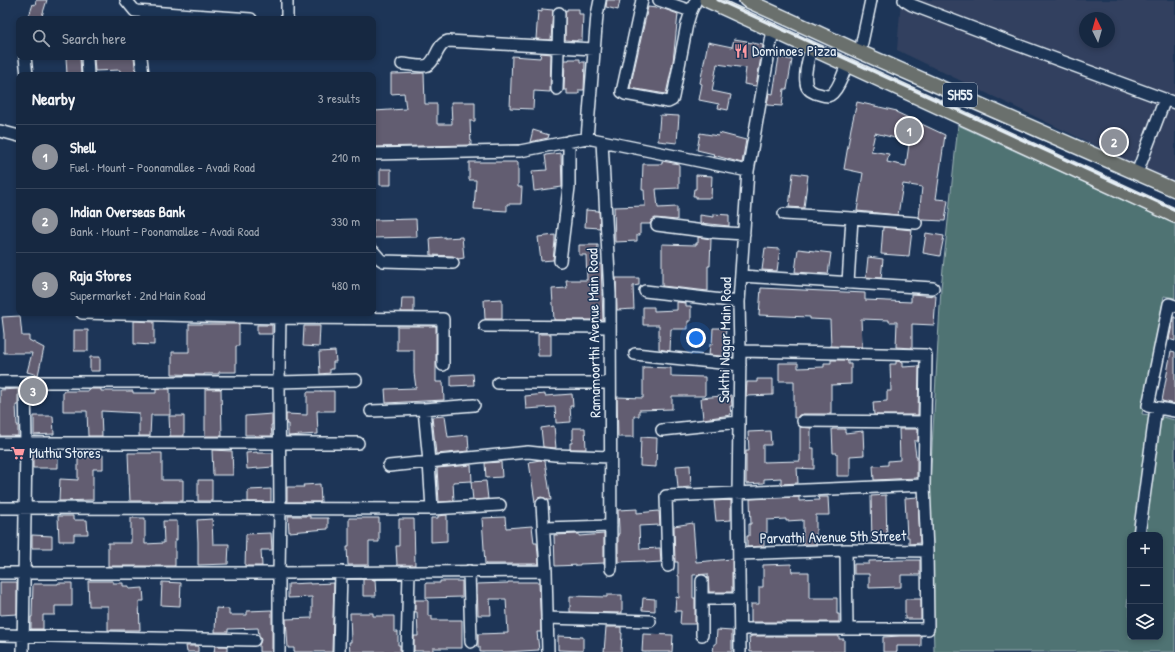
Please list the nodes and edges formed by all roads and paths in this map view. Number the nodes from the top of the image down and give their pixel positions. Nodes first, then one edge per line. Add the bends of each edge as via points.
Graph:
1 (287, 0) edge
2 (600, 0) edge
3 (642, 0) edge
4 (659, 0) edge
5 (696, 0) edge
6 (706, 0) edge
7 (746, 0) edge
8 (871, 0) edge
9 (904, 0) edge
10 (127, 1) edge
11 (691, 11) junction
12 (559, 13) dead end
13 (136, 15) edge
14 (164, 16) edge
15 (287, 16) edge
16 (773, 30) junction
17 (558, 47) junction
18 (811, 48) junction
19 (594, 49) junction
20 (860, 52) junction
21 (25, 60) edge
22 (87, 60) edge
23 (141, 60) edge
24 (402, 64) dead end
25 (847, 64) junction
26 (27, 72) edge
27 (88, 72) edge
28 (143, 72) edge
29 (557, 89) dead end
30 (1170, 101) edge
31 (0, 131) edge
32 (16, 135) edge
33 (587, 138) junction
34 (602, 140) junction
35 (569, 141) junction
36 (376, 154) edge
37 (748, 171) junction
38 (1137, 173) junction
39 (1175, 190) edge
40 (784, 214) dead end
41 (1175, 216) edge
42 (852, 218) junction
43 (916, 223) dead end
44 (657, 225) dead end
45 (744, 234) junction
46 (376, 254) edge
47 (560, 261) dead end
48 (453, 264) dead end
49 (741, 276) junction
50 (848, 283) junction
51 (933, 288) dead end
52 (645, 291) dead end
53 (739, 302) junction
54 (1175, 306) edge
55 (280, 316) edge
56 (338, 316) edge
57 (485, 326) dead end
58 (610, 327) junction
59 (740, 351) junction
60 (635, 354) dead end
61 (443, 365) dead end
62 (740, 365) junction
63 (0, 380) edge
64 (356, 380) dead end
65 (25, 382) junction
66 (279, 382) junction
67 (498, 383) dead end
68 (610, 384) junction
69 (474, 405) dead end
70 (1156, 408) junction
71 (424, 409) junction
72 (371, 411) dead end
73 (1175, 411) edge
74 (803, 421) dead end
75 (739, 422) junction
76 (925, 422) junction
77 (662, 430) dead end
78 (280, 442) junction
79 (0, 443) edge
80 (358, 443) dead end
81 (26, 444) junction
82 (610, 457) junction
83 (429, 462) junction
84 (389, 466) dead end
85 (924, 485) junction
86 (738, 493) junction
87 (542, 504) dead end
88 (500, 505) dead end
89 (0, 508) edge
90 (24, 508) junction
91 (280, 508) junction
92 (432, 508) junction
93 (611, 526) junction
94 (544, 528) junction
95 (1139, 532) edge
96 (846, 550) junction
97 (927, 550) junction
98 (739, 554) junction
99 (668, 566) dead end
100 (611, 569) dead end
101 (469, 571) junction
102 (546, 571) junction
103 (341, 572) junction
104 (410, 572) junction
105 (0, 573) edge
106 (24, 573) junction
107 (279, 573) junction
108 (702, 581) dead end
109 (702, 599) junction
110 (740, 599) junction
111 (547, 618) junction
112 (650, 621) dead end
113 (740, 629) junction
114 (847, 629) junction
115 (0, 635) edge
116 (702, 635) dead end
117 (23, 636) junction
118 (254, 640) dead end
119 (472, 642) dead end
120 (22, 652) edge
121 (279, 652) edge
122 (338, 652) edge
123 (407, 652) edge
124 (548, 652) edge
125 (740, 652) edge

1 - 15 street
2 - 19 street
3 - 11 street via 622,92 625,94 668,102 672,100
4 - 11 street
5 - 11 street
6 - 16 main road, SH55
7 - 20 main road, SH55
8 - 20 street
9 - 30 street
10 - 13 street
12 - 17 street
13 - 14 street
16 - 18 main road, SH55
16 - 37 street, Sakthi Nagar Main Road
17 - 19 street
17 - 24 street via 448,41 441,45 428,65
17 - 29 street
18 - 25 main road, SH55
18 - 25 street via 805,81 806,86 813,92 828,96 832,94
19 - 33 street
20 - 38 main road, SH55
21 - 26 street
22 - 27 street
23 - 28 street
25 - 41 main road, SH55
30 - 38 street
31 - 32 street
33 - 34 street
33 - 35 street
34 - 37 street
34 - 58 street, Ramamoorthi Avenue Main Road
35 - 36 street via 520,151
35 - 47 street via 569,187
37 - 45 street, Sakthi Nagar Main Road
38 - 39 main road, SH55
40 - 42 street
42 - 43 street
42 - 50 street
44 - 45 street
45 - 49 street, Sakthi Nagar Main Road
46 - 48 street via 383,261
49 - 50 street
49 - 53 street, Sakthi Nagar Main Road
50 - 51 street
52 - 53 street
53 - 59 street, Sakthi Nagar Main Road
54 - 70 street via 1169,304 1148,406
55 - 66 street
56 - 61 street via 443,319
57 - 58 street
58 - 68 street, Ramamoorthi Avenue Main Road
59 - 62 street, Sakthi Nagar Main Road
59 - 76 street via 926,355
60 - 62 street
62 - 75 street, Sakthi Nagar Main Road
63 - 65 street
64 - 66 street
65 - 66 street
65 - 81 street
66 - 78 street
67 - 68 street
68 - 82 street, Ramamoorthi Avenue Main Road
69 - 71 street
70 - 73 street
70 - 95 street
71 - 72 street
71 - 83 street
74 - 76 street
75 - 77 street
75 - 86 street, Sakthi Nagar Main Road
76 - 85 street
78 - 80 street
78 - 81 street
78 - 91 street
79 - 81 street
81 - 90 street
82 - 83 street via 528,452
82 - 93 street, Ramamoorthi Avenue Main Road
83 - 84 street
83 - 92 street
85 - 86 street
85 - 97 street
86 - 98 street, Sakthi Nagar Main Road
86 - 99 street via 666,496
87 - 94 street
88 - 92 street
89 - 90 street
90 - 91 street
90 - 106 street
91 - 92 street
91 - 107 street
93 - 94 street
93 - 100 street, Ramamoorthi Avenue Main Road
94 - 102 street
96 - 97 street, Parvathi Avenue 5th Street
96 - 98 street, Parvathi Avenue 5th Street
96 - 114 street
97 - 114 street via 928,629
98 - 110 street, Sakthi Nagar Main Road
101 - 102 street
101 - 104 street
101 - 119 street
102 - 111 street
103 - 104 street
103 - 107 street
103 - 122 street
104 - 123 street
105 - 106 street
106 - 107 street
106 - 117 street
107 - 121 street
108 - 109 street
109 - 110 street
109 - 116 street
110 - 113 street, Sakthi Nagar Main Road
111 - 112 street
111 - 124 street
113 - 114 street
113 - 125 street, Sakthi Nagar Main Road
115 - 117 street
117 - 118 street
117 - 120 street

